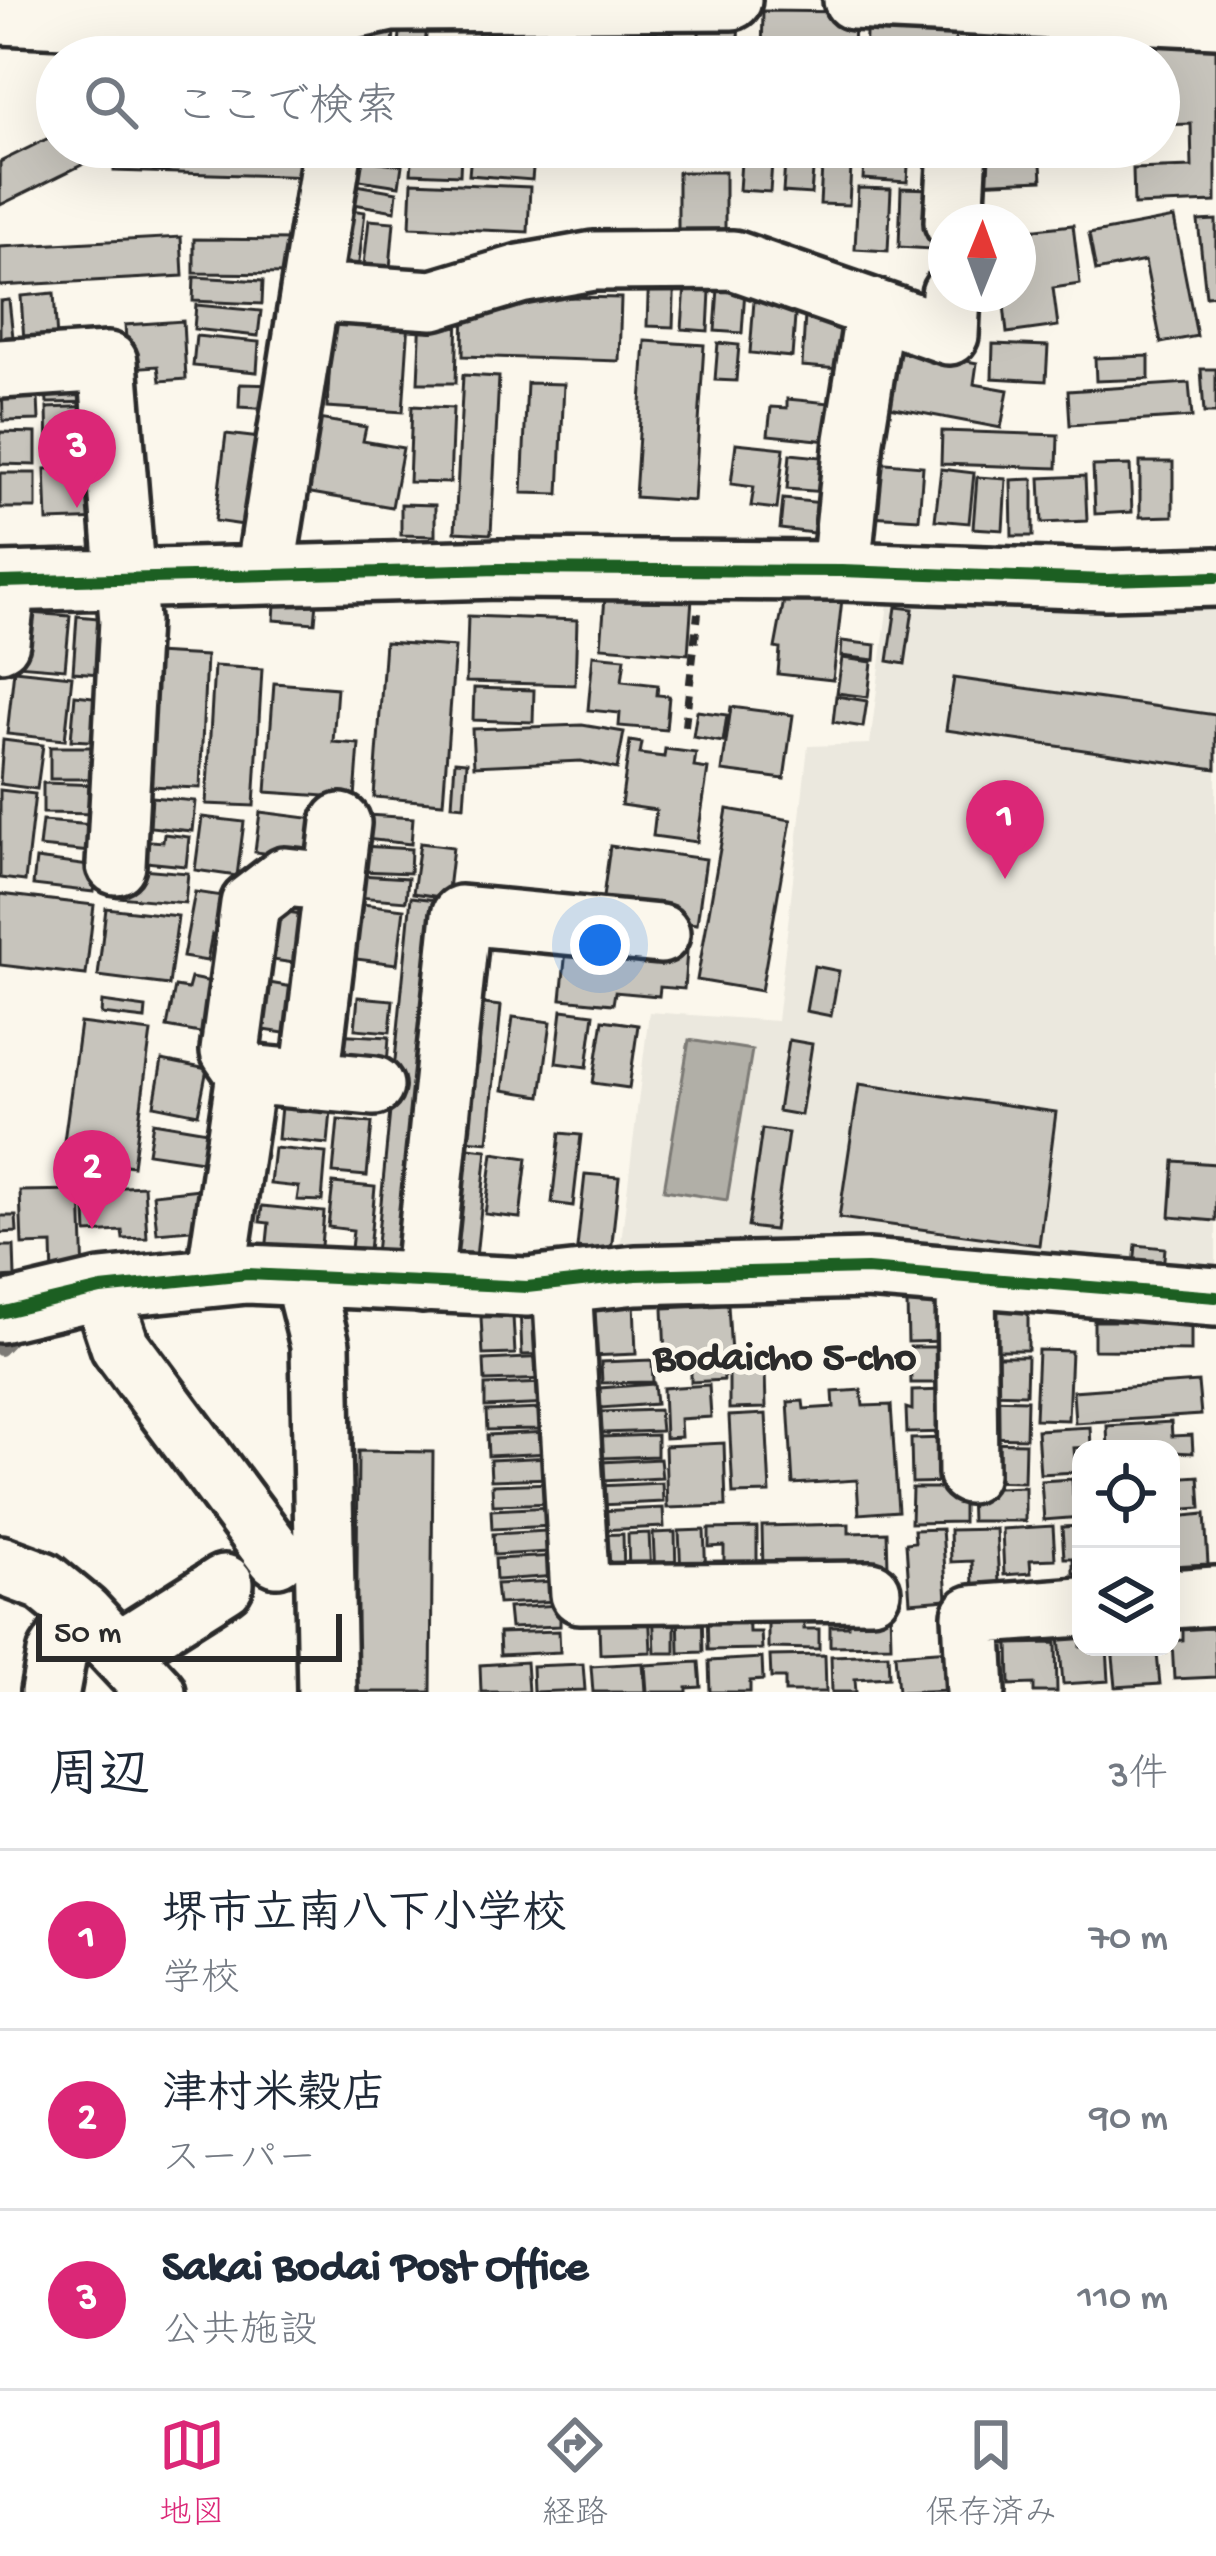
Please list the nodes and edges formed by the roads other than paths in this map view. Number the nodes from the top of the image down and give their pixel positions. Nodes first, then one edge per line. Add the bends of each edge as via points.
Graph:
1 (732, 0) edge
2 (853, 0) edge
3 (1195, 11) edge
4 (0, 14) edge
5 (350, 20) edge
6 (963, 32) edge
7 (330, 168) edge
8 (957, 168) edge
9 (955, 204) edge
10 (310, 292) junction
11 (874, 310) junction
12 (950, 312) edge
13 (0, 369) edge
14 (841, 571) junction
15 (265, 574) junction
16 (1216, 577) edge
17 (126, 578) junction
18 (4, 582) edge
19 (0, 642) edge
20 (340, 823) dead end
21 (116, 865) dead end
22 (333, 882) junction
23 (660, 934) dead end
24 (245, 1073) junction
25 (310, 1079) junction
26 (374, 1086) dead end
27 (216, 1277) junction
28 (303, 1277) junction
29 (967, 1277) junction
30 (423, 1283) junction
31 (562, 1284) junction
32 (101, 1289) junction
33 (1216, 1297) edge
34 (0, 1312) edge
35 (968, 1474) dead end
36 (277, 1558) dead end
37 (0, 1565) edge
38 (224, 1584) dead end
39 (871, 1591) dead end
40 (1216, 1596) edge
41 (1180, 1599) edge
42 (1072, 1607) edge
43 (119, 1652) edge
44 (50, 1692) edge
45 (327, 1692) edge
46 (976, 1692) edge

1 - 5 street via 391,2
2 - 6 street
3 - 6 street
4 - 5 street via 218,25
7 - 10 street
8 - 9 street
10 - 11 street via 433,300 594,261 733,260
10 - 15 street
11 - 12 street via 949,335
11 - 14 street
13 - 17 street via 107,362
14 - 15 street
14 - 16 street
15 - 17 street
17 - 18 street
17 - 21 street
18 - 19 street
20 - 22 street
22 - 24 street via 285,878 250,904 230,1052
22 - 25 street
23 - 30 street via 461,915
24 - 25 street
24 - 27 street
25 - 26 street
27 - 28 street
27 - 32 street
28 - 30 street
28 - 45 street via 320,1345
29 - 31 street via 868,1269
29 - 33 street
29 - 35 street
30 - 31 street
31 - 39 street via 580,1594
32 - 34 street
32 - 36 street via 120,1346
37 - 43 street via 43,1581
38 - 43 street
40 - 41 street
42 - 46 street via 972,1615
43 - 44 street via 57,1654

